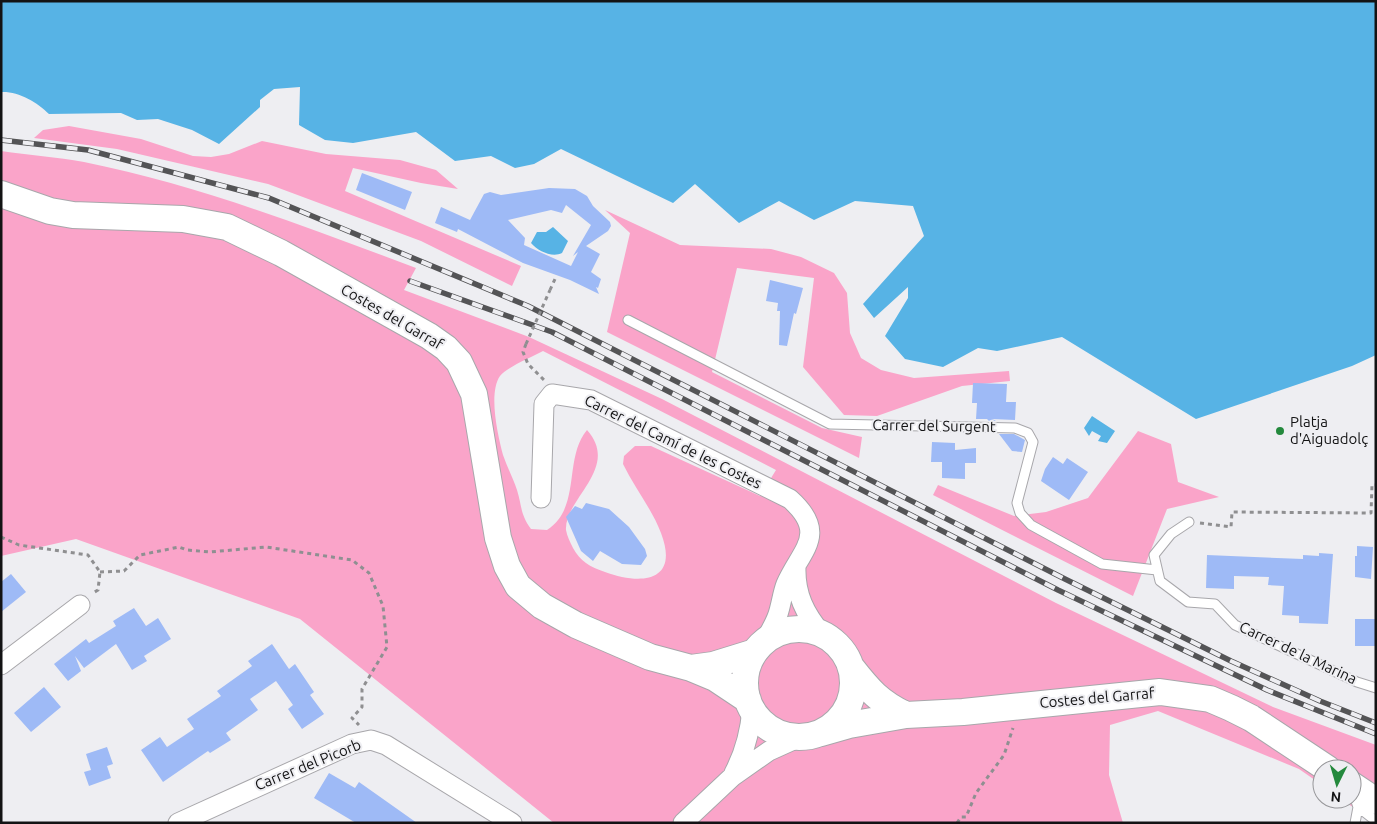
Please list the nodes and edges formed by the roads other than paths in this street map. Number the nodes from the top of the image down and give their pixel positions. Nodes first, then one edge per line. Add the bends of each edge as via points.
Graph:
1 (1, 194) edge
2 (628, 320) dead end
3 (541, 498) dead end
4 (1189, 522) road end
5 (796, 568) junction
6 (1157, 570) junction
7 (80, 605) road end
8 (822, 634) junction
9 (760, 647) junction
10 (1, 665) edge
11 (851, 667) junction
12 (691, 668) junction
13 (1376, 688) edge
14 (750, 704) junction
15 (906, 715) junction
16 (810, 735) junction
17 (1313, 759) edge
18 (732, 777) junction
19 (1362, 798) edge
20 (1358, 809) edge
21 (1376, 821) edge
22 (178, 823) edge
23 (512, 823) edge
24 (683, 823) edge
25 (1355, 823) edge

1 - 12 main road, Costes del Garraf via 42,209 73,215 183,218 227,227 282,253 429,336 460,362 474,394 498,538 518,586 542,606 576,625 650,656
2 - 6 lane, Carrer del Surgent via 830,424 1015,428 1028,434 1033,442 1032,453 1017,503 1020,513 1031,526 1102,564
3 - 5 street, Carrer del Camí de les Costes via 544,404 552,394 591,400 790,500 806,518 809,529 807,549
4 - 6 lane via 1171,534 1154,555
5 - 8 street via 802,607
5 - 9 street, Carrer del Camí de les Costes via 786,584 778,616
6 - 13 lane, Carrer de la Marina via 1160,581 1188,602 1215,604 1235,625
7 - 10 street
8 - 9 main road via 792,630 778,634
8 - 11 main road via 840,647
9 - 12 main road, Costes del Garraf via 713,666
9 - 14 main road via 746,675
11 - 15 main road via 879,699
11 - 16 main road via 854,682 849,706 840,719
12 - 14 main road, Costes del Garraf via 715,678
14 - 16 main road via 760,721 772,730 785,735
14 - 18 street via 750,735
15 - 16 main road, Costes del Garraf
15 - 17 main road, Costes del Garraf via 963,712 1133,693 1188,695 1210,699 1251,718
16 - 18 street via 769,751
18 - 24 street
19 - 21 lane
20 - 25 lane
22 - 23 street, Carrer del Picorb via 352,744 371,740 386,745

